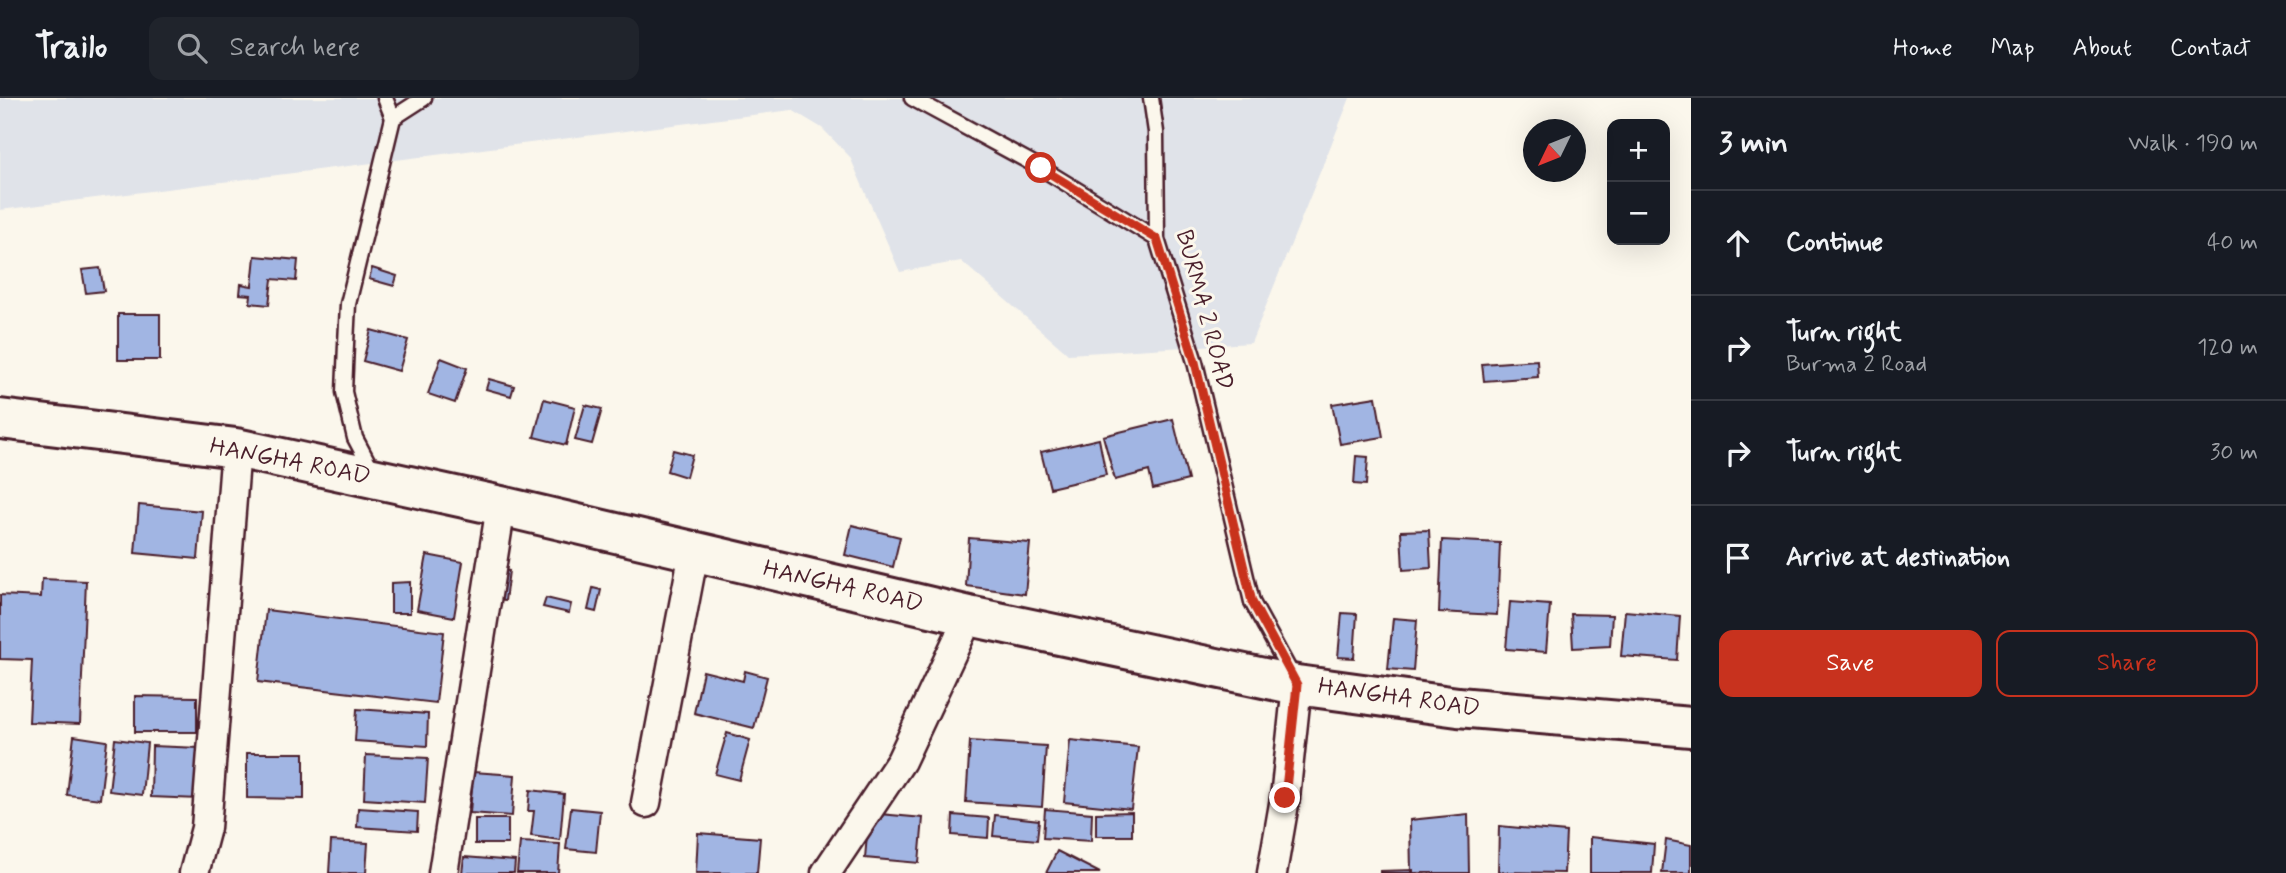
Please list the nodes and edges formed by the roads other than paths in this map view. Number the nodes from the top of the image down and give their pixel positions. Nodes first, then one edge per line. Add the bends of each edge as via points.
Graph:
1 (385, 98) edge
2 (424, 98) edge
3 (912, 98) edge
4 (1151, 98) edge
5 (393, 118) junction
6 (1157, 239) junction
7 (0, 419) edge
8 (236, 449) junction
9 (377, 480) junction
10 (500, 506) junction
11 (694, 552) junction
12 (969, 616) junction
13 (1297, 685) junction
14 (1691, 727) edge
15 (646, 803) dead end
16 (194, 873) edge
17 (443, 873) edge
18 (826, 873) edge
19 (1272, 873) edge

1 - 5 lane
2 - 5 lane
3 - 6 lane via 1041,168
4 - 6 lane, BURMA 2 ROAD via 1156,132
5 - 9 lane via 348,304 344,380 355,438
6 - 13 lane, BURMA 2 ROAD via 1195,362 1252,602
7 - 8 highway, HANGHA ROAD
8 - 9 highway, HANGHA ROAD
8 - 16 street via 206,828
9 - 10 highway, HANGHA ROAD
10 - 11 highway, HANGHA ROAD
10 - 17 street
11 - 12 highway, HANGHA ROAD
11 - 15 street
12 - 13 highway, HANGHA ROAD
12 - 18 street via 901,761
13 - 14 highway, HANGHA ROAD via 1458,707
13 - 19 street

